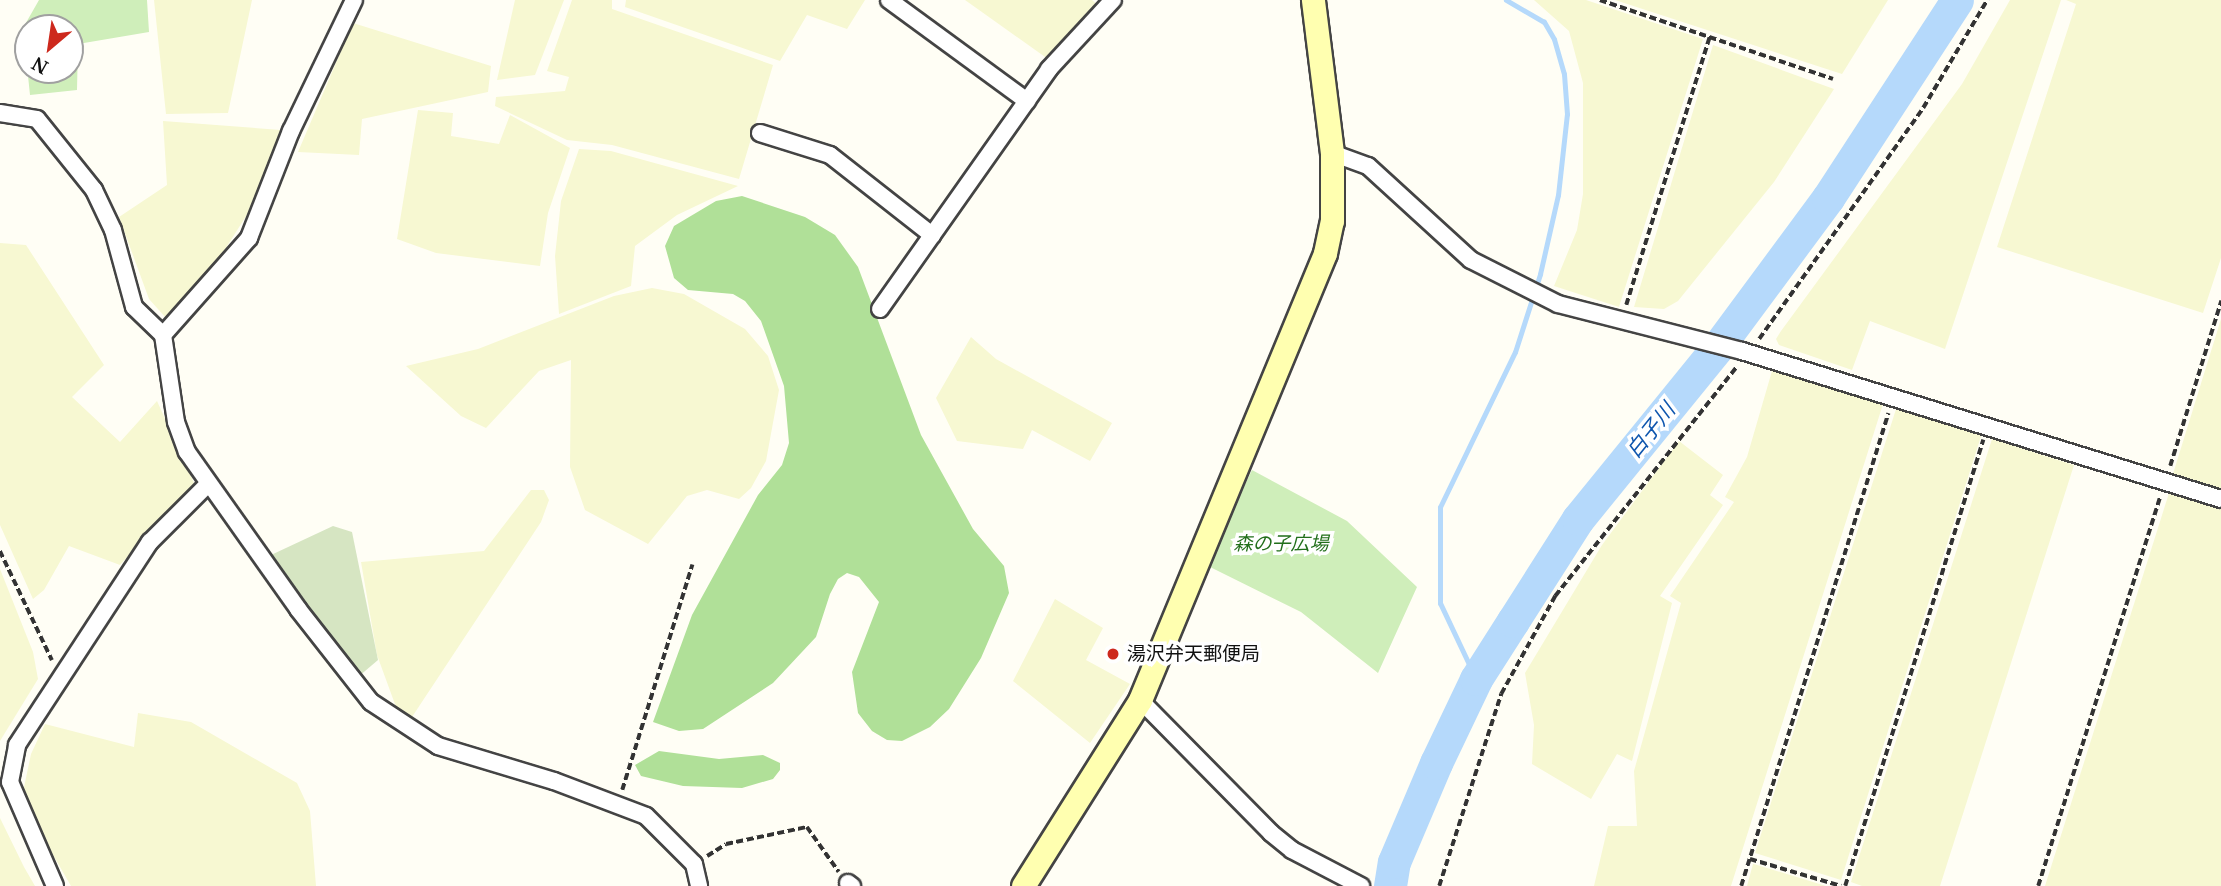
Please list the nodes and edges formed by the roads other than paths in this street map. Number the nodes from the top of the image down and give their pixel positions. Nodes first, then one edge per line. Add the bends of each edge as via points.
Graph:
1 (354, 0) edge
2 (889, 0) edge
3 (1113, 0) edge
4 (1313, 0) edge
5 (1027, 101) junction
6 (0, 113) edge
7 (760, 133) dead end
8 (1332, 153) junction
9 (932, 235) junction
10 (880, 309) dead end
11 (163, 335) junction
12 (207, 485) junction
13 (2221, 499) edge
14 (1140, 700) junction
15 (55, 886) edge
16 (699, 886) edge
17 (1023, 886) edge
18 (1362, 886) edge

1 - 11 street via 291,131 250,238
2 - 5 street
3 - 5 street via 1049,69
4 - 8 street
5 - 9 street
6 - 11 street via 37,119 94,190 113,230 134,307
7 - 9 street via 830,155
8 - 13 street via 1368,166 1471,260 1543,298 1745,352
8 - 14 street via 1332,221 1325,253
9 - 10 street
11 - 12 street via 176,422
12 - 15 street via 150,542 17,745 10,782
12 - 16 street via 371,702 438,746 646,816 694,864
14 - 17 street
14 - 18 street via 1271,833 1292,850

